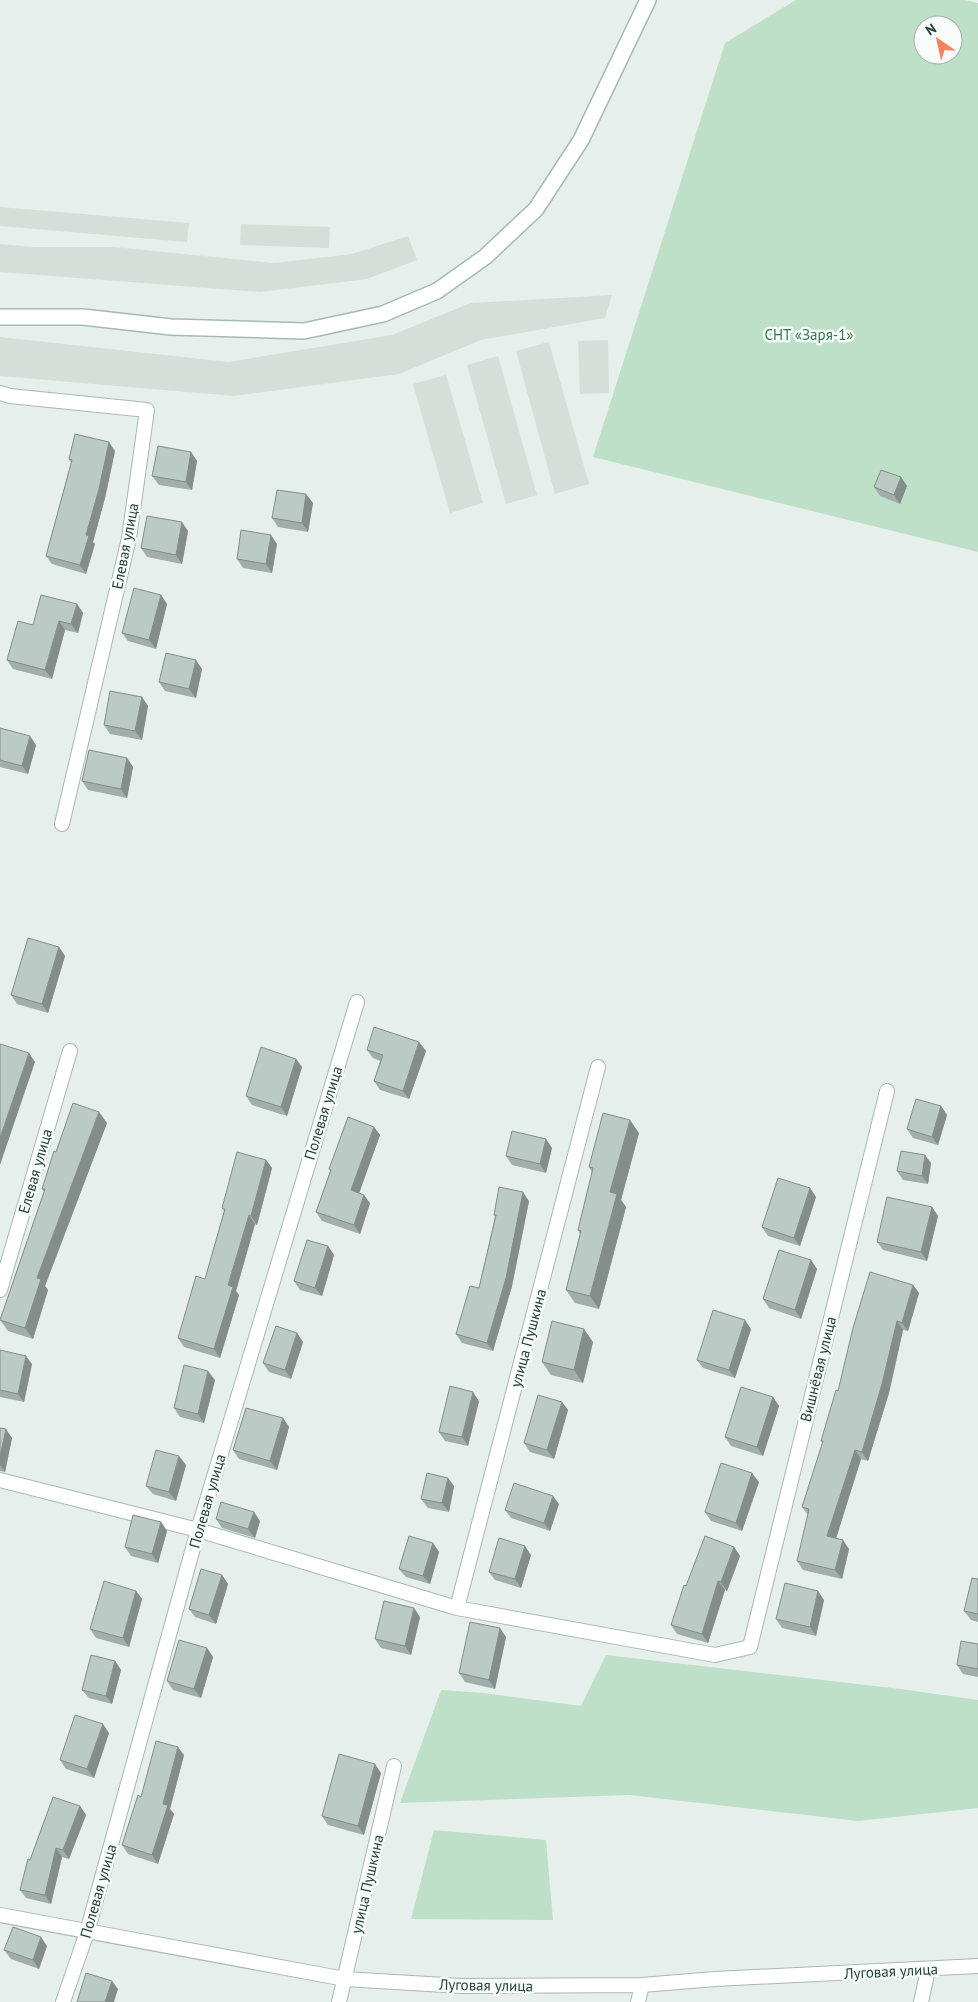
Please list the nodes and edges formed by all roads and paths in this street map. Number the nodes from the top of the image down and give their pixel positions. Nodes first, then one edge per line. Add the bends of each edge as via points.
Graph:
1 (648, 0) edge
2 (0, 317) edge
3 (0, 393) edge
4 (62, 824) dead end
5 (357, 1002) dead end
6 (70, 1051) dead end
7 (598, 1067) dead end
8 (887, 1091) dead end
9 (0, 1290) edge
10 (0, 1480) edge
11 (198, 1530) junction
12 (457, 1608) junction
13 (394, 1766) dead end
14 (0, 1915) edge
15 (87, 1932) junction
16 (978, 1966) edge
17 (928, 1970) junction
18 (345, 1979) junction
19 (642, 1985) junction
20 (62, 2002) edge
21 (339, 2002) edge
22 (638, 2002) edge
23 (921, 2002) edge

1 - 2 street via 581,140 536,209 485,257 436,291 383,314 304,331 171,327 83,317
3 - 4 street, Елевая улица via 147,410 129,538
5 - 11 street, Полевая улица
6 - 9 street, Елевая улица
7 - 12 street, улица Пушкина
8 - 12 street, Вишнёвая улица via 750,1648 715,1655
10 - 11 street
11 - 12 street
11 - 15 street, Полевая улица
13 - 18 street, улица Пушкина
14 - 15 street, Луговая улица
15 - 18 street, Луговая улица
15 - 20 street, Полевая улица
16 - 17 street, Луговая улица
17 - 19 street, Луговая улица
17 - 23 street
18 - 19 street, Луговая улица via 461,1986
18 - 21 street, улица Пушкина
19 - 22 street

